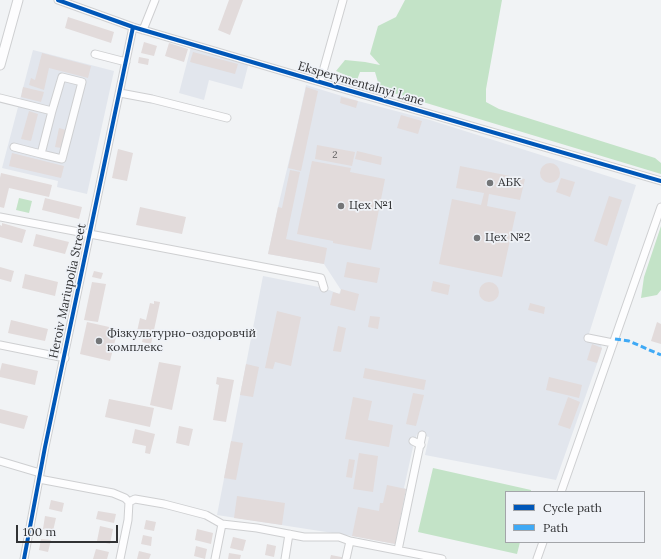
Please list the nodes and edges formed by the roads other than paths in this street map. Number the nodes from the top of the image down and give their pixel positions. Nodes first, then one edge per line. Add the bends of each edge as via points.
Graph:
1 (18, 0) edge
2 (58, 0) edge
3 (155, 0) edge
4 (343, 0) edge
5 (133, 27) junction
6 (143, 30) junction
7 (2, 53) edge
8 (95, 54) dead end
9 (126, 62) junction
10 (0, 65) edge
11 (320, 82) junction
12 (120, 93) junction
13 (0, 98) edge
14 (52, 111) junction
15 (227, 118) dead end
16 (14, 147) dead end
17 (41, 154) junction
18 (661, 181) edge
19 (661, 207) edge
20 (0, 217) edge
21 (90, 234) junction
22 (324, 288) dead end
23 (588, 338) dead end
24 (613, 343) junction
25 (0, 345) edge
26 (65, 358) junction
27 (422, 435) dead end
28 (413, 441) dead end
29 (421, 445) junction
30 (0, 461) edge
31 (40, 476) junction
32 (561, 491) edge
33 (129, 502) junction
34 (222, 524) junction
35 (289, 534) junction
36 (350, 541) junction
37 (543, 543) edge
38 (398, 550) junction
39 (24, 559) edge
40 (120, 559) edge
41 (215, 559) edge
42 (285, 559) edge
43 (346, 559) edge
44 (442, 559) edge
45 (537, 559) edge

1 - 7 main road
2 - 5 street, Eksperymentalnyi Lane
3 - 6 street
4 - 11 street
5 - 6 street, Eksperymentalnyi Lane
5 - 9 street, Heroiv Mariupolia Street
6 - 11 street, Eksperymentalnyi Lane
7 - 10 main road
8 - 9 street
9 - 12 street, Heroiv Mariupolia Street
11 - 18 street, Eksperymentalnyi Lane via 329,89
12 - 15 street
12 - 21 street, Heroiv Mariupolia Street
13 - 14 street
14 - 17 street
14 - 17 street via 62,77 82,82 62,159
16 - 17 street
19 - 24 street
20 - 21 street
21 - 22 street via 321,278
21 - 26 street, Heroiv Mariupolia Street
23 - 24 street
24 - 32 street
25 - 26 street
26 - 31 street, Heroiv Mariupolia Street
27 - 29 street
28 - 29 street
29 - 38 street
30 - 31 street
31 - 33 street via 113,493
31 - 39 street, Heroiv Mariupolia Street
33 - 34 street via 136,498 164,504 206,515
33 - 40 street
34 - 35 street
34 - 41 street
35 - 36 street via 304,537 339,537
35 - 42 street
36 - 38 street
36 - 43 street
37 - 45 street
38 - 44 street

